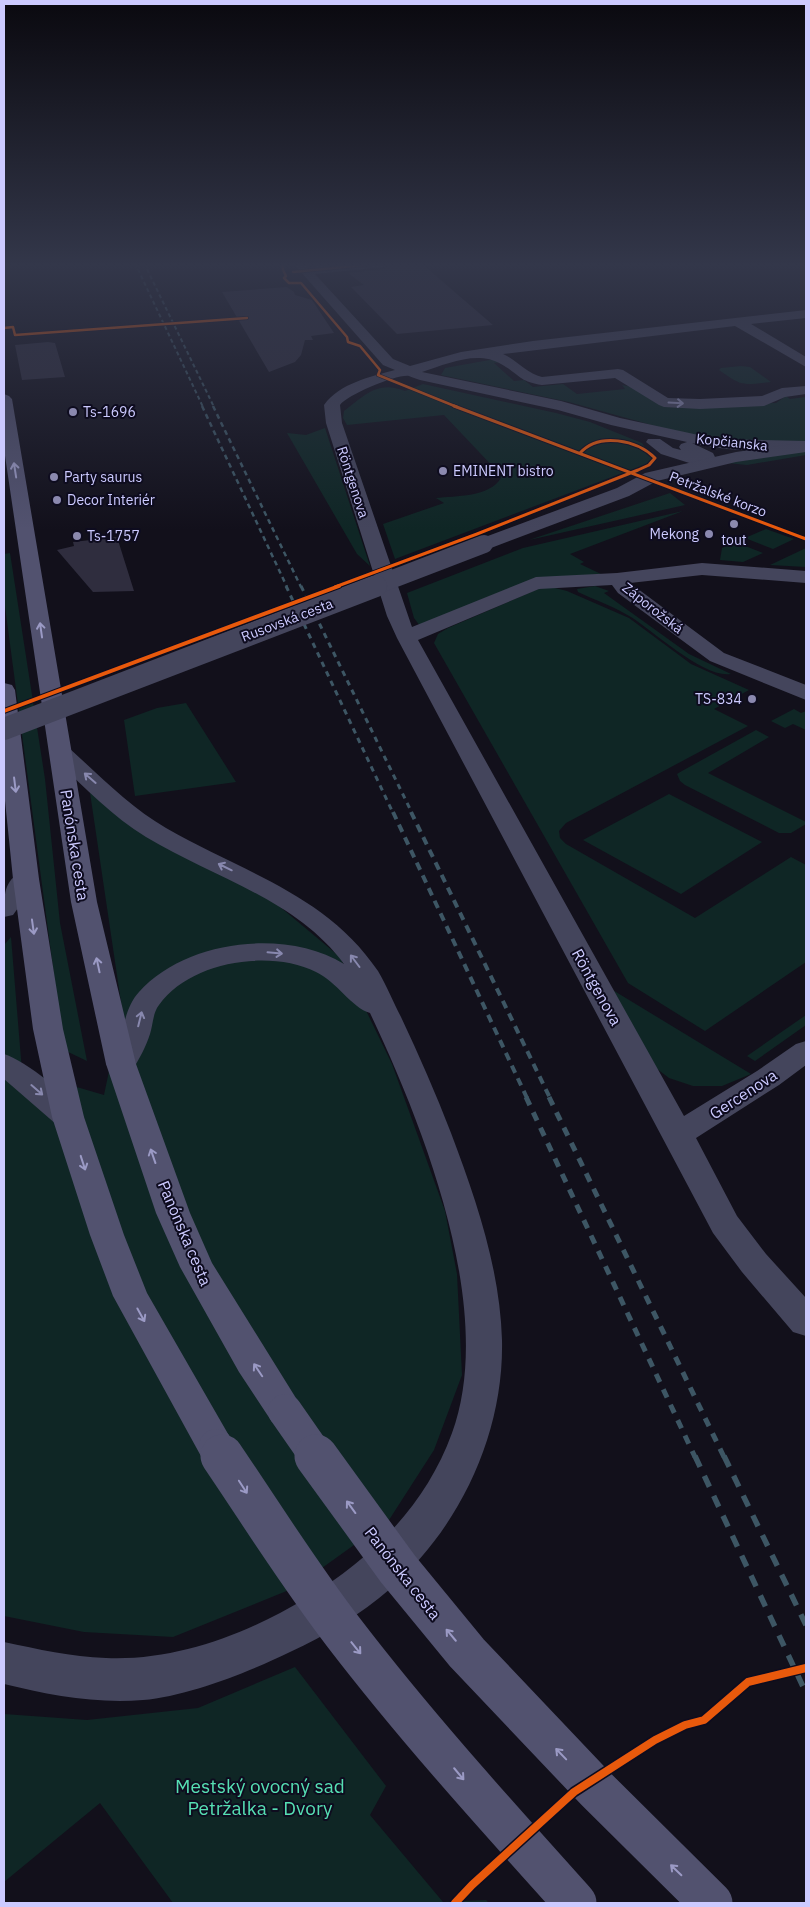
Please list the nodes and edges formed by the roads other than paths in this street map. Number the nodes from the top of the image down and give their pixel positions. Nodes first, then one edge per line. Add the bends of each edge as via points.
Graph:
1 (379, 352) edge
2 (487, 352) joint
3 (788, 352) edge
4 (806, 363) edge
5 (408, 371) junction
6 (806, 390) edge
7 (4, 399) edge
8 (617, 422) junction
9 (659, 432) junction
10 (806, 447) edge
11 (667, 451) junction
12 (806, 459) edge
13 (705, 463) junction
14 (758, 468) junction
15 (651, 477) junction
16 (623, 492) junction
17 (570, 512) junction
18 (806, 577) edge
19 (617, 579) junction
20 (407, 638) junction
21 (4, 690) edge
22 (806, 693) edge
23 (4, 729) edge
24 (61, 753) junction
25 (26, 879) junction
26 (4, 909) edge
27 (386, 1019) junction
28 (806, 1051) edge
29 (4, 1064) edge
30 (122, 1064) junction
31 (68, 1117) junction
32 (678, 1134) junction
33 (806, 1322) edge
34 (4, 1663) edge
35 (575, 1903) edge
36 (711, 1903) edge

1 - 5 street, Kopčianska via 388,362
2 - 5 street, Röntgenova
2 -> 6 street via 536,380 618,373 664,402 764,401 782,393
3 - 4 street
5 - 8 street, Kopčianska
5 - 20 street, Röntgenova via 346,392 334,400 331,410
24 -> 7 main road, Panónska cesta
8 - 9 street, Kopčianska
8 - 11 street, Kopčianska
9 - 10 street, Kopčianska via 717,444
9 - 13 street, Kopčianska via 707,457
10 - 13 street, Rusovská cesta
11 - 13 street, Kopčianska
11 - 15 street via 668,463
12 - 14 street, Rusovská cesta
13 - 14 street via 724,468
13 - 15 street, Rusovská cesta
13 - 16 street via 698,474
14 - 17 street, Rusovská cesta
15 - 16 street, Rusovská cesta
16 - 17 street, Rusovská cesta
17 - 23 street, Rusovská cesta, bridge
18 - 19 street, Záporožská via 702,569
19 - 20 street via 528,584
19 - 22 street, Záporožská via 625,589 717,657
20 - 32 street, Röntgenova
21 -> 25 main road
27 -> 24 street via 367,976 340,943 314,919 263,886 149,828
30 -> 24 main road, Panónska cesta via 84,902
25 - 26 street
25 -> 31 main road via 48,1029
30 -> 27 street via 141,1012 155,990 179,972 236,954 284,954 324,965 354,987
27 - 34 street via 411,1069 458,1194 477,1265 485,1335 482,1392 473,1433 439,1502 411,1539 371,1579 288,1633 224,1659 143,1679 104,1680
28 - 32 street, Gercenova
29 -> 31 street
36 -> 30 main road, Panónska cesta, bridge via 516,1708 462,1647 382,1549 285,1411 197,1266 173,1213
31 -> 35 main road, bridge via 131,1296 216,1446 344,1632 461,1776
32 - 33 street, Röntgenova via 725,1224

